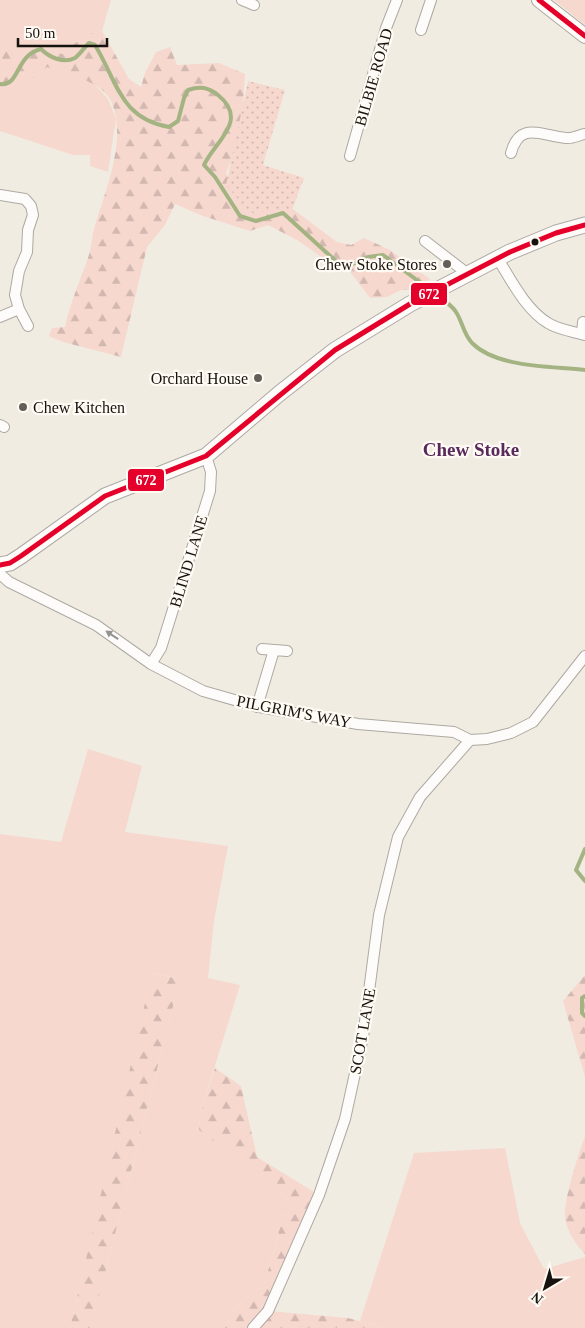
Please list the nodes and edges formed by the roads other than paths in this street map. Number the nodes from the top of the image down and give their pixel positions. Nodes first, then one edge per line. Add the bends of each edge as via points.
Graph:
1 (243, 0) edge
2 (397, 0) edge
3 (432, 0) edge
4 (539, 0) edge
5 (254, 5) dead end
6 (421, 30) dead end
7 (585, 36) edge
8 (585, 134) edge
9 (511, 153) dead end
10 (350, 156) dead end
11 (0, 195) edge
12 (585, 225) edge
13 (426, 241) dead end
14 (498, 258) junction
15 (468, 274) junction
16 (19, 309) junction
17 (0, 317) edge
18 (583, 322) dead end
19 (28, 326) dead end
20 (583, 334) edge
21 (206, 456) junction
22 (0, 565) edge
23 (0, 574) edge
24 (262, 649) dead end
25 (274, 650) junction
26 (287, 651) dead end
27 (585, 656) edge
28 (151, 664) junction
29 (257, 707) junction
30 (470, 740) junction
31 (253, 1328) edge

1 - 5 street
2 - 10 street, BILBIE ROAD
3 - 6 street
4 - 7 street
8 - 9 street via 569,138 534,131 524,133 514,141
11 - 16 street via 24,199 31,206 33,215 28,230 27,252 14,295
12 - 14 main road via 556,233
13 - 15 street
14 - 15 main road
14 - 20 street via 512,283 544,321
15 - 21 main road via 335,350
16 - 17 street
16 - 19 street
18 - 20 street
21 - 22 main road via 105,496 21,556
21 - 28 street, BLIND LANE via 212,472 210,491 161,648
28 -> 23 street, PILGRIM'S WAY via 96,625 9,582
24 - 25 street
25 - 26 street
25 - 29 street
27 - 30 street, PILGRIM'S WAY via 533,722 511,733
28 - 29 street, PILGRIM'S WAY via 203,691
29 - 30 street, PILGRIM'S WAY via 358,724 454,732
30 - 31 street, SCOT LANE via 420,797 398,837 379,915 363,1037 345,1119 318,1195 268,1311

